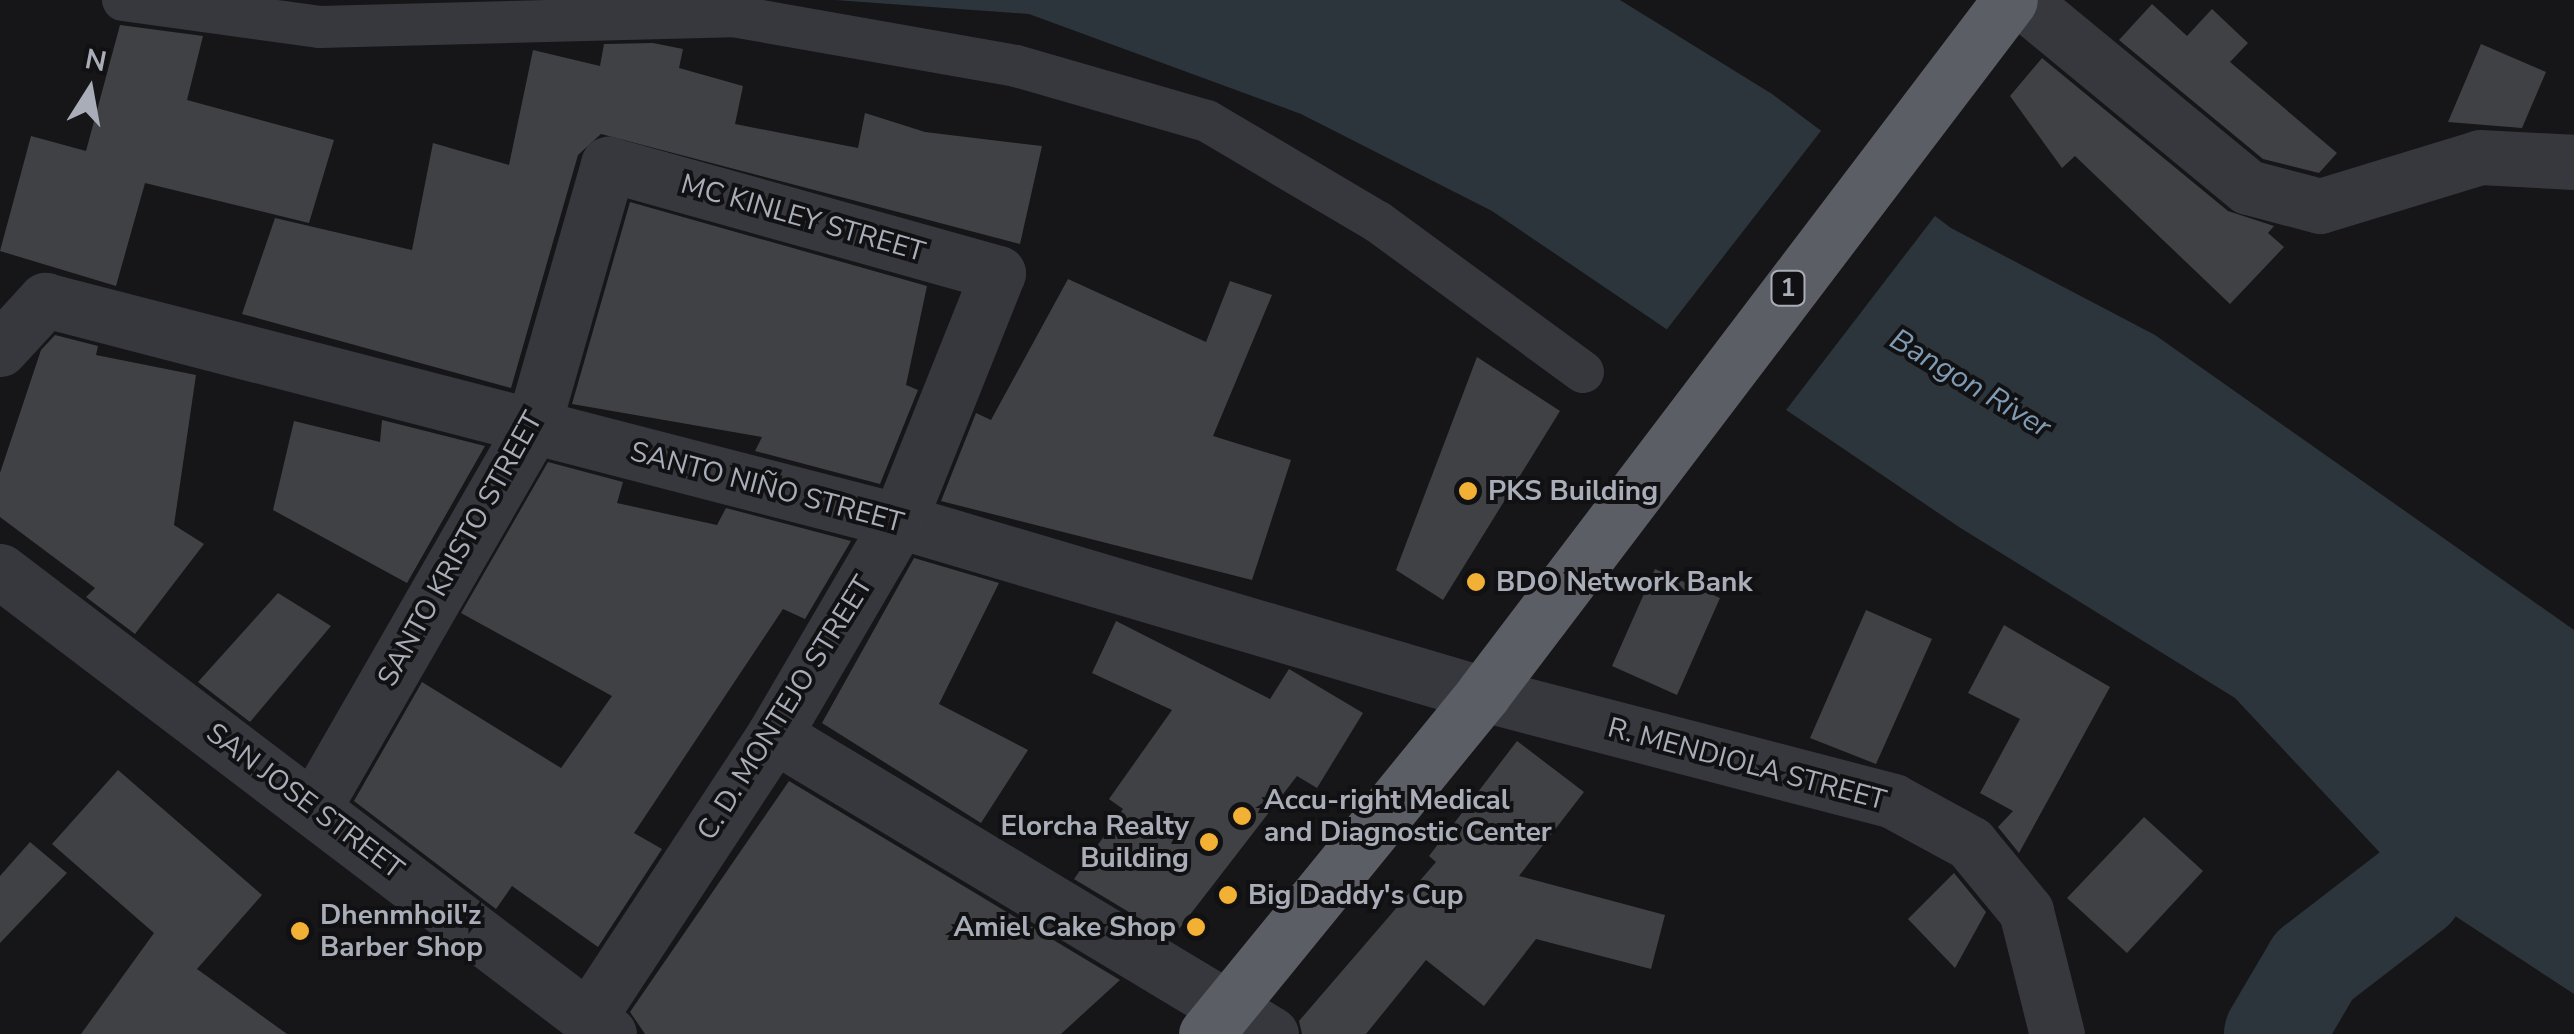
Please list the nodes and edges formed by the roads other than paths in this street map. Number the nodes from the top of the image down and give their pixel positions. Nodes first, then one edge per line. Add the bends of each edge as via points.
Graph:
1 (123, 0) edge
2 (2010, 0) edge
3 (2021, 0) edge
4 (2574, 162) edge
5 (608, 164) joint
6 (998, 273) joint
7 (0, 349) edge
8 (1583, 372) dead end
9 (533, 426) junction
10 (898, 521) junction
11 (0, 571) edge
12 (1483, 694) junction
13 (774, 735) junction
14 (314, 806) junction
15 (1237, 1025) edge
16 (598, 1026) edge
17 (2057, 1034) edge

1 - 8 street via 320,27 732,16 1016,66 1207,121 1378,222
2 - 12 highway, 1
3 - 4 street via 2248,187 2320,206 2480,157
5 - 6 street, MC KINLEY STREET
5 - 9 street, SANTO KRISTO STREET
6 - 10 street, C. D. MONTEJO STREET
7 - 9 street, SANTO NIÑO STREET via 45,300
9 - 10 street, SANTO NIÑO STREET
9 - 14 street, SANTO KRISTO STREET
10 - 12 street, SANTO NIÑO STREET
10 - 13 street, C. D. MONTEJO STREET
11 - 14 street, SAN JOSE STREET
12 - 15 highway, 1
12 - 17 street, R. MENDIOLA STREET via 1893,802 1970,843 2026,911
13 - 15 street
13 - 16 street, C. D. MONTEJO STREET
14 - 16 street, SAN JOSE STREET

